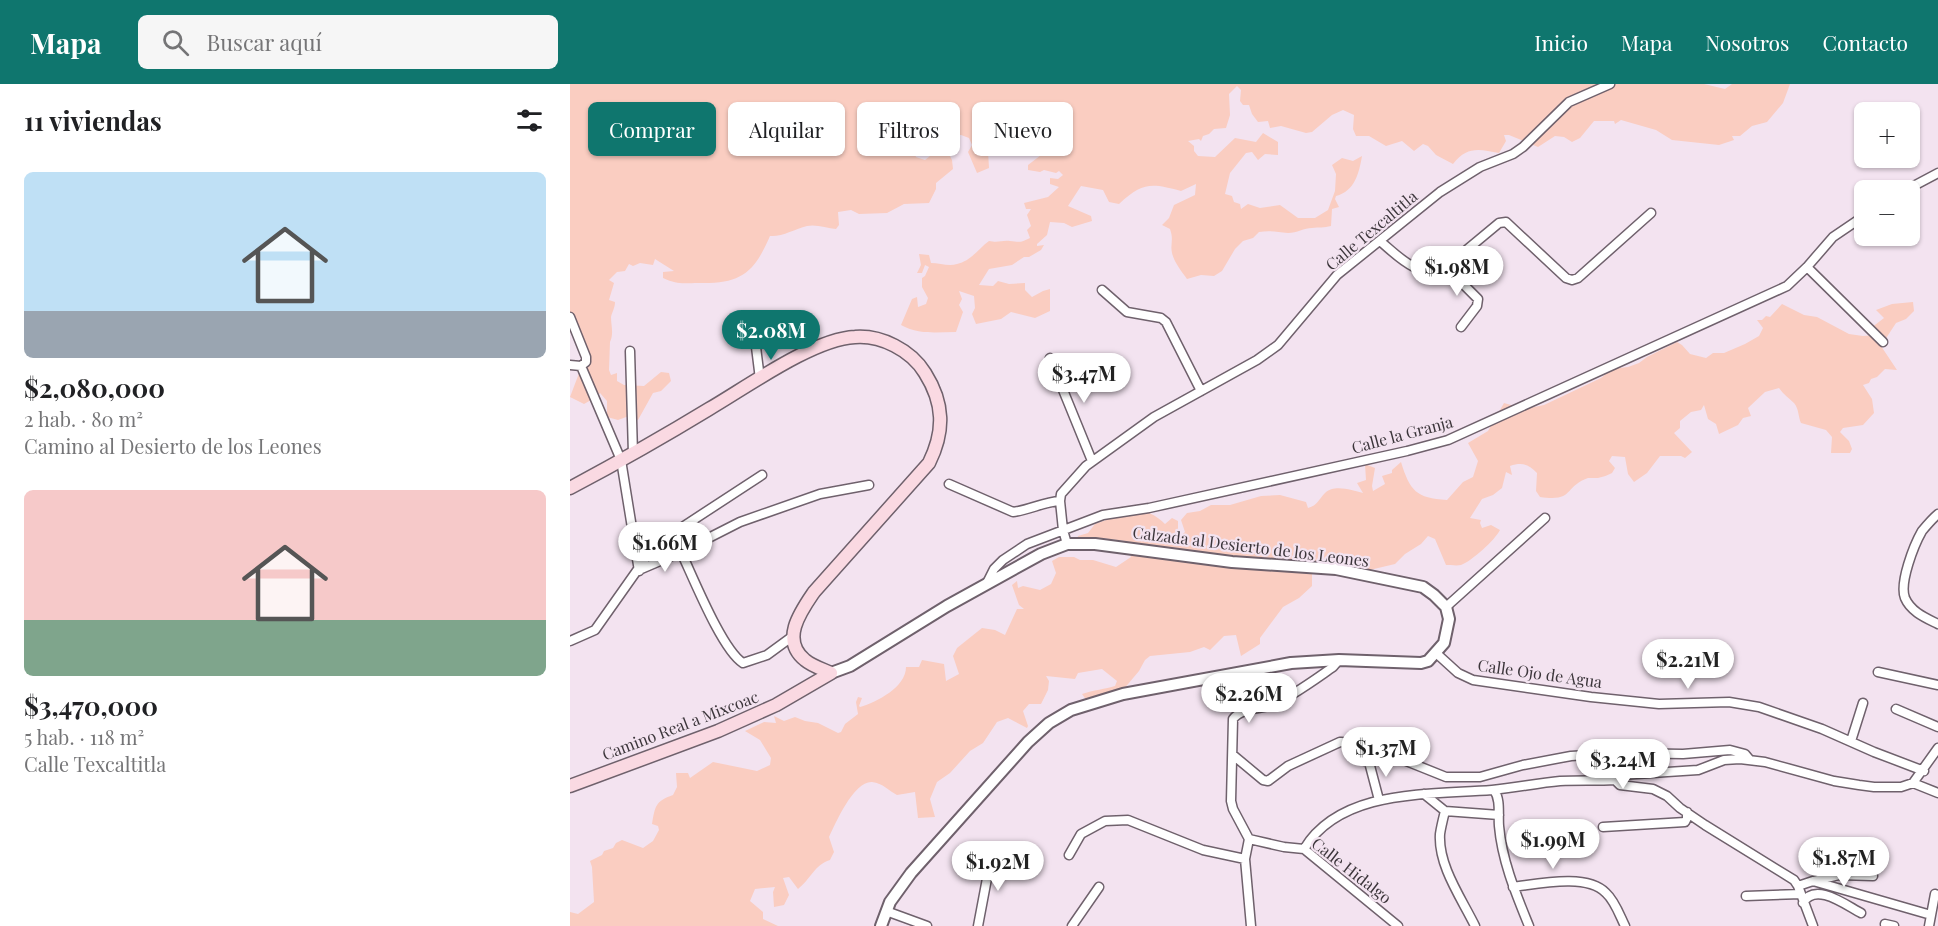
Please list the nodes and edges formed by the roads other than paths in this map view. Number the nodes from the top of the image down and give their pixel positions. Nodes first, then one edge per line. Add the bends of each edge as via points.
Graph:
1 (1610, 84) edge
2 (1938, 173) edge
3 (1920, 183) edge
4 (1652, 213) dead end
5 (1854, 223) edge
6 (1380, 241) junction
7 (1446, 267) junction
8 (1807, 267) junction
9 (1102, 290) dead end
10 (570, 317) edge
11 (1461, 327) dead end
12 (1883, 342) dead end
13 (756, 347) dead end
14 (630, 351) dead end
15 (1050, 358) dead end
16 (584, 364) junction
17 (570, 365) edge
18 (760, 379) junction
19 (1201, 391) junction
20 (633, 454) junction
21 (621, 460) junction
22 (1092, 461) junction
23 (762, 475) dead end
24 (949, 484) dead end
25 (869, 485) dead end
26 (570, 488) edge
27 (1060, 501) junction
28 (1938, 514) edge
29 (1545, 518) dead end
30 (1063, 530) junction
31 (1067, 544) junction
32 (681, 552) junction
33 (639, 571) junction
34 (987, 583) junction
35 (1446, 607) junction
36 (1935, 622) edge
37 (793, 636) junction
38 (570, 641) edge
39 (1436, 653) junction
40 (1339, 660) junction
41 (1878, 672) dead end
42 (831, 673) junction
43 (1938, 685) edge
44 (1863, 703) dead end
45 (1896, 709) dead end
46 (1938, 727) edge
47 (1851, 741) junction
48 (1938, 748) edge
49 (1233, 755) junction
50 (1396, 757) dead end
51 (1750, 760) junction
52 (1924, 771) junction
53 (1615, 780) junction
54 (1913, 783) junction
55 (570, 786) edge
56 (1494, 790) junction
57 (1938, 793) edge
58 (1424, 794) junction
59 (1379, 800) junction
60 (1444, 811) junction
61 (1687, 812) junction
62 (1499, 815) junction
63 (1603, 827) dead end
64 (1249, 839) junction
65 (1304, 849) junction
66 (992, 852) dead end
67 (1069, 855) dead end
68 (1245, 859) junction
69 (1873, 876) dead end
70 (1813, 881) junction
71 (1099, 887) dead end
72 (1513, 887) junction
73 (1801, 895) junction
74 (1938, 895) edge
75 (1746, 896) dead end
76 (1934, 909) edge
77 (886, 911) junction
78 (1861, 913) dead end
79 (881, 926) edge
80 (927, 926) edge
81 (978, 926) edge
82 (1072, 926) edge
83 (1251, 926) edge
84 (1398, 926) edge
85 (1475, 926) edge
86 (1529, 926) edge
87 (1625, 926) edge
88 (1813, 926) edge
89 (1929, 926) edge

1 - 6 street, Calle Texcaltitla via 1569,102 1523,147 1440,192
2 - 3 street
4 - 7 street via 1578,278 1566,278 1506,222
5 - 8 street, Calle la Granja via 1833,237
6 - 7 street via 1406,264 1420,270
6 - 19 street, Calle Texcaltitla via 1337,275 1278,345
7 - 11 street via 1478,299
8 - 12 street
8 - 30 street, Calle la Granja via 1787,286 1448,440 1103,515
9 - 19 street via 1127,312 1166,322
10 - 16 street via 586,357
13 - 18 street
14 - 20 street
15 - 22 street
16 - 17 street
16 - 21 street
18 - 20 main road
18 - 37 main road via 807,351 839,339 872,337 891,344 922,369 940,407 940,430 929,463 814,592 800,612
19 - 22 street, Calle Texcaltitla via 1154,417
20 - 21 main road
21 - 26 main road
21 - 33 street
22 - 27 street, Calle Texcaltitla via 1061,494
23 - 33 street via 655,545
24 - 27 street via 1013,513
25 - 32 street via 820,494 740,522
27 - 30 street
28 - 36 street via 1918,539 1904,588 1910,606
29 - 35 street
30 - 31 street
30 - 34 street, Calle la Granja via 1027,544 1003,560
31 - 34 street, Calzada al Desierto de los Leones
31 - 35 street, Calzada al Desierto de los Leones via 1114,545 1232,562 1364,573 1423,587
32 - 33 street
32 - 37 street via 721,635 743,663 767,655
33 - 38 street via 595,630
34 - 42 street, Calzada al Desierto de los Leones via 850,666
35 - 39 street via 1448,633
37 - 42 main road via 806,662
39 - 40 street via 1421,663
39 - 47 street, Calle Ojo de Agua via 1458,673 1473,680 1659,704 1729,702 1759,707
40 - 49 street via 1274,705 1236,714 1231,724
40 - 77 street via 1263,667 1123,694 1071,710 1028,742 911,873
41 - 43 street
42 - 55 main road, Camino Real a Mixcoac via 776,705 718,731
44 - 47 street
45 - 46 street
47 - 52 street, Calle Ojo de Agua
48 - 52 street
49 - 59 street via 1265,781 1340,742 1348,743 1356,759 1369,762
49 - 64 street via 1233,809
50 - 51 street via 1446,777 1480,777 1581,755 1730,750 1745,754
51 - 53 street via 1724,760 1683,772 1621,775
51 - 54 street via 1859,785 1901,787
52 - 54 street
53 - 56 street via 1559,781
53 - 61 street via 1620,785 1653,789
54 - 57 street
56 - 58 street
56 - 62 street via 1499,799
58 - 59 street
58 - 60 street
59 - 65 street via 1332,819
60 - 62 street
60 - 85 street via 1442,850
61 - 63 street via 1685,822
61 - 73 street via 1785,874
62 - 72 street
64 - 65 street, Calle Hidalgo
64 - 68 street
65 - 84 street, Calle Hidalgo
66 - 81 street
67 - 68 street via 1081,834 1105,821 1128,820 1203,849
68 - 83 street
69 - 70 street via 1839,875
70 - 73 street
70 - 76 street
71 - 82 street
72 - 86 street
72 - 87 street via 1592,884 1608,894
73 - 75 street
73 - 78 street via 1806,899 1829,896
73 - 88 street
74 - 76 street via 1935,894
76 - 89 street
77 - 79 street
77 - 80 street

